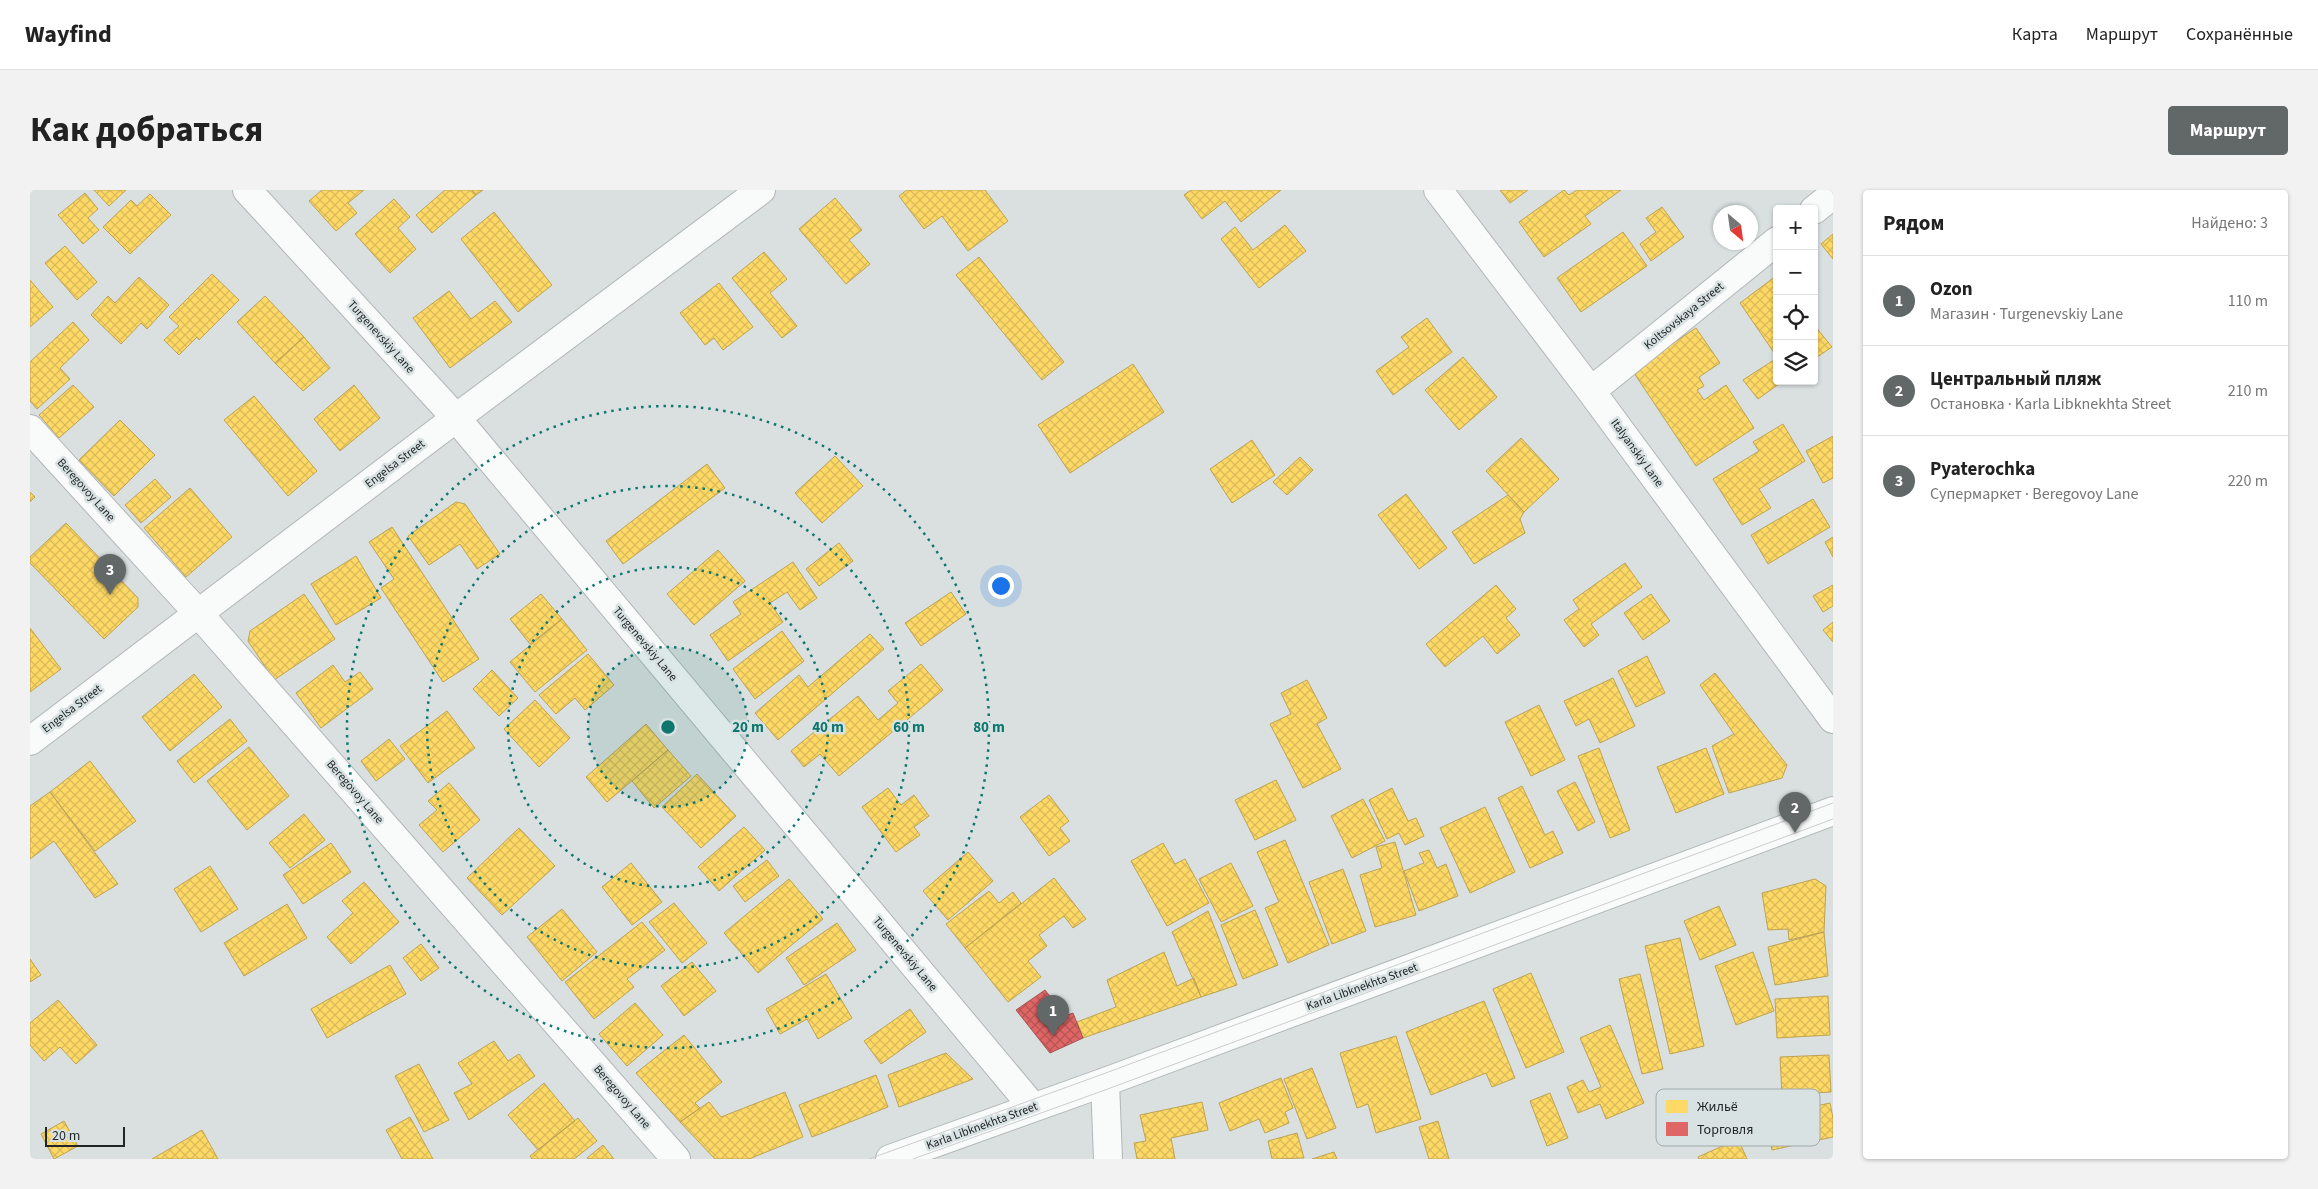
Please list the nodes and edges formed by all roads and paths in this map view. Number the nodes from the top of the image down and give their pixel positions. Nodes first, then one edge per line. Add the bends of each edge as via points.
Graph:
1 (247, 190) edge
2 (761, 190) edge
3 (1438, 190) edge
4 (1833, 195) edge
5 (1818, 207) edge
6 (1773, 244) edge
7 (1591, 391) junction
8 (456, 418) junction
9 (30, 429) edge
10 (198, 613) junction
11 (1833, 720) edge
12 (30, 741) edge
13 (1833, 811) edge
14 (1105, 1082) junction
15 (1034, 1107) junction
16 (676, 1159) edge
17 (890, 1159) edge
18 (1108, 1159) edge

1 - 8 street, Turgenevskiy Lane
2 - 8 street, Engelsa Street
3 - 7 street, Italyanskiy Lane
4 - 5 street
6 - 7 street, Koltsovskaya Street
7 - 11 street, Italyanskiy Lane
8 - 10 street, Engelsa Street
8 - 15 street, Turgenevskiy Lane
9 - 10 street, Beregovoy Lane
10 - 12 street, Engelsa Street
10 - 16 street, Beregovoy Lane
13 - 14 street, Karla Libknekhta Street
14 - 15 street, Karla Libknekhta Street
14 - 18 street
15 - 17 street, Karla Libknekhta Street

